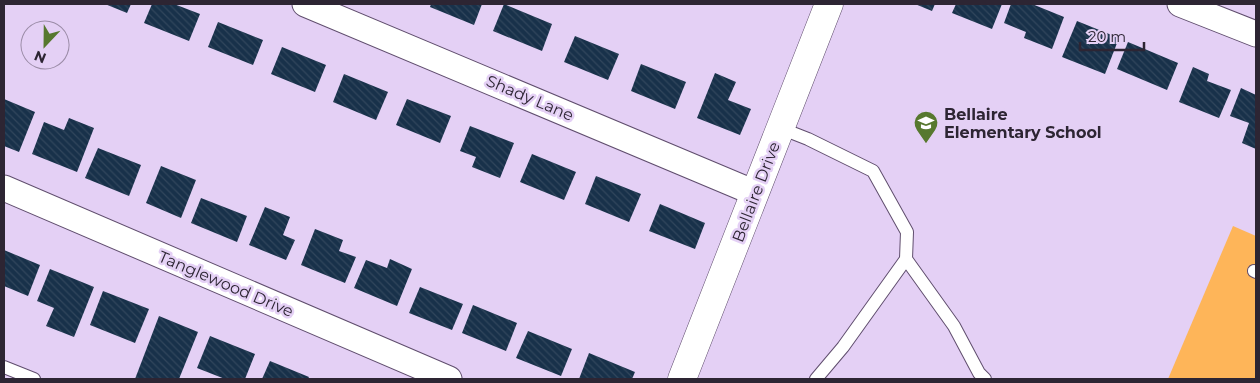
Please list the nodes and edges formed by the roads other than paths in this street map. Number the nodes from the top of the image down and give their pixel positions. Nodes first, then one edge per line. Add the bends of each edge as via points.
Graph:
1 (305, 4) edge
2 (829, 4) edge
3 (1180, 4) edge
4 (1256, 34) edge
5 (780, 128) junction
6 (4, 188) edge
7 (755, 193) junction
8 (906, 259) junction
9 (4, 367) edge
10 (34, 379) edge
11 (449, 379) edge
12 (682, 379) edge
13 (816, 379) edge
14 (986, 379) edge

1 - 7 street, Shady Lane
2 - 5 street, Bellaire Drive
3 - 4 street
5 - 7 street, Bellaire Drive
5 - 8 lane via 874,171 907,232
6 - 11 street, Tanglewood Drive
7 - 12 street, Bellaire Drive
8 - 13 lane
8 - 14 lane via 954,326 979,373
9 - 10 lane

